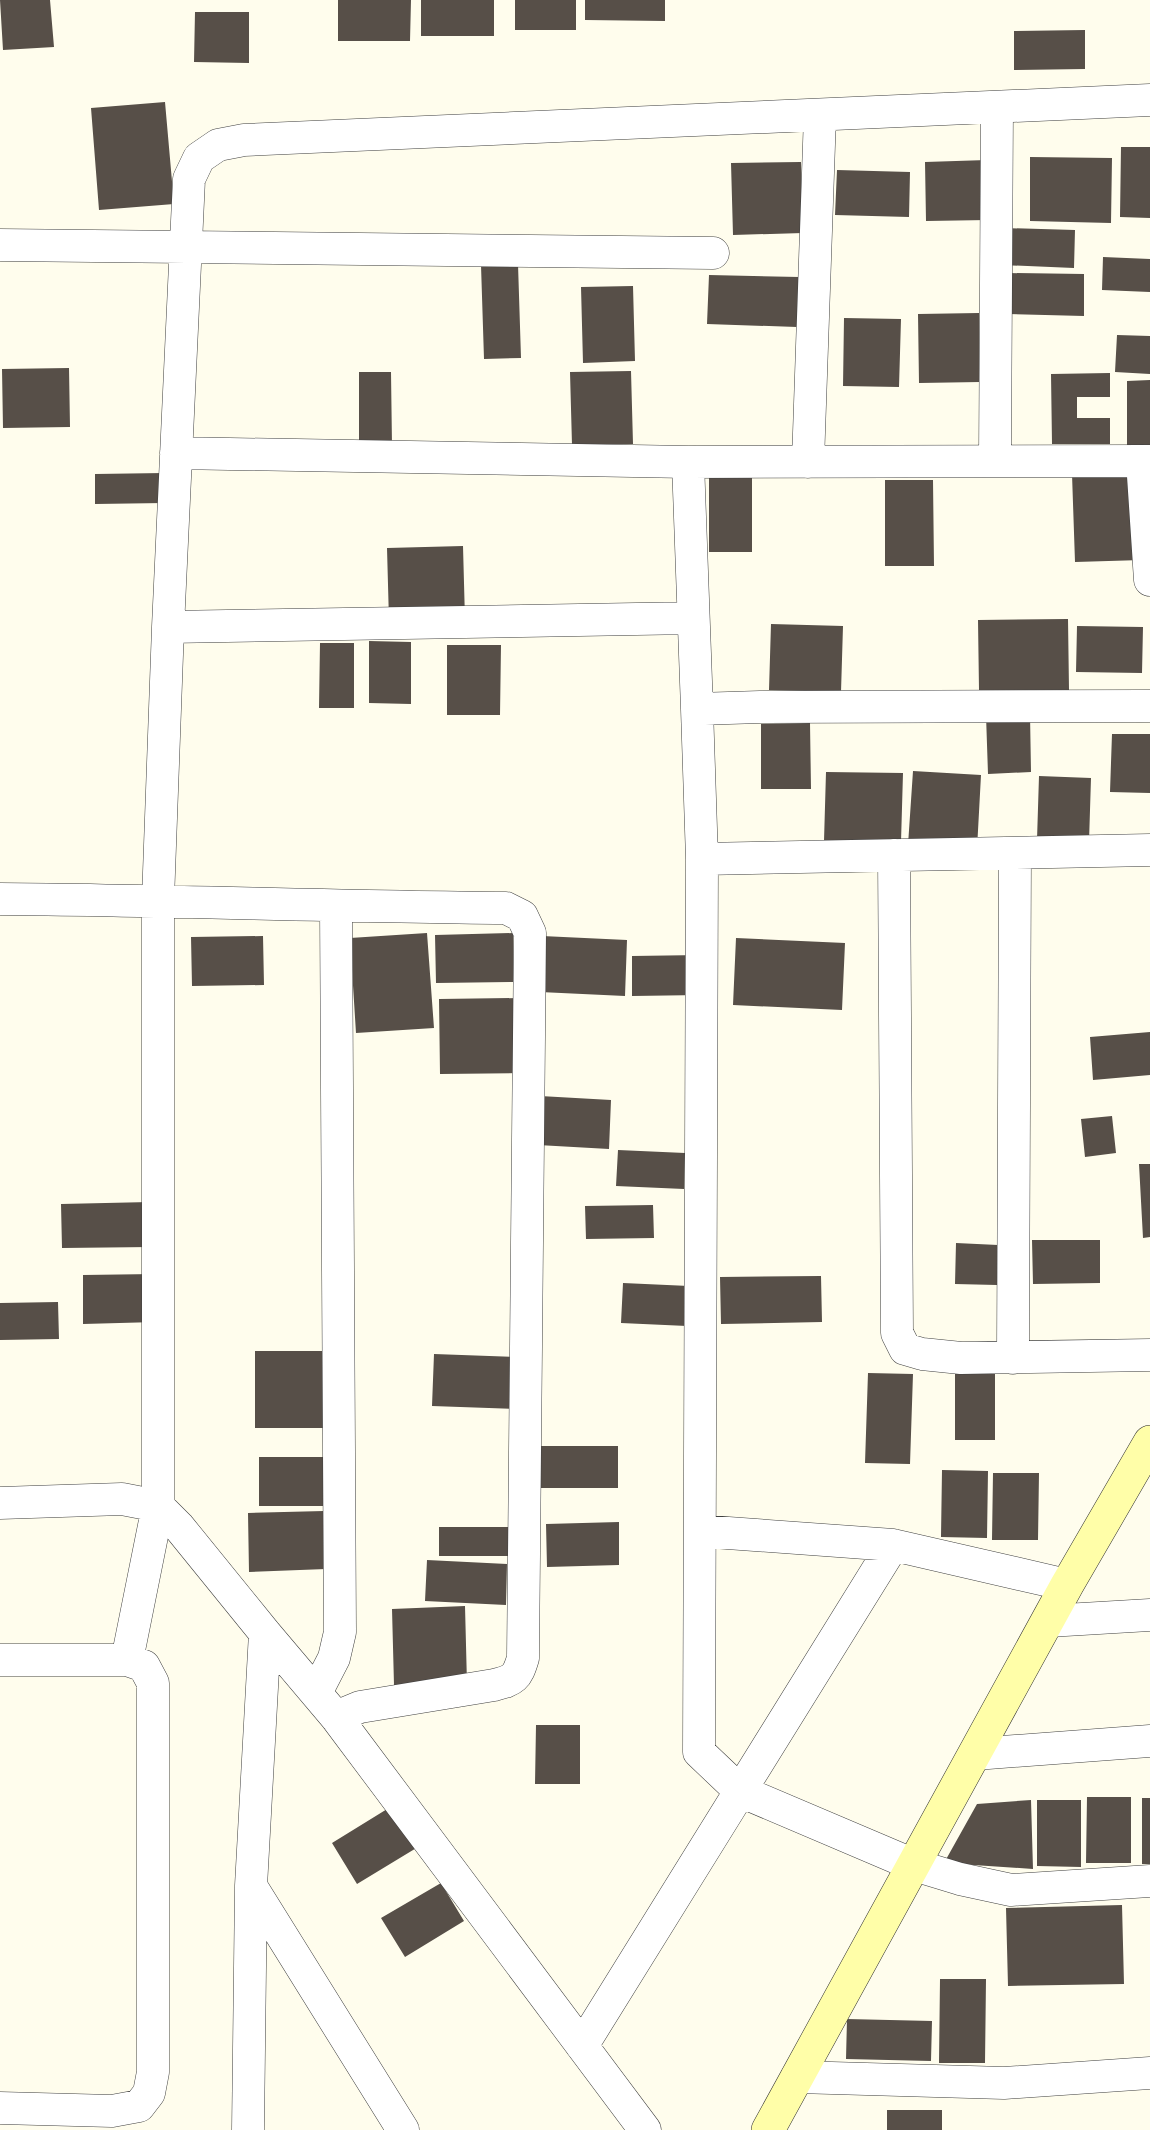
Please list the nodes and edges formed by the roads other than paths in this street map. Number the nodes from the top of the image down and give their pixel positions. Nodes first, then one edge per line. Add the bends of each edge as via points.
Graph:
1 (1150, 100) edge
2 (997, 107) junction
3 (820, 115) junction
4 (0, 245) edge
5 (185, 248) junction
6 (713, 253) dead end
7 (176, 453) junction
8 (995, 461) junction
9 (1146, 461) edge
10 (688, 462) junction
11 (807, 462) junction
12 (1150, 580) edge
13 (693, 618) junction
14 (168, 627) junction
15 (1150, 706) edge
16 (697, 709) junction
17 (1150, 850) edge
18 (1015, 853) junction
19 (894, 855) junction
20 (702, 859) junction
21 (0, 899) edge
22 (159, 900) junction
23 (336, 907) junction
24 (1150, 1355) edge
25 (1013, 1358) junction
26 (1150, 1442) edge
27 (0, 1503) edge
28 (158, 1506) junction
29 (700, 1531) junction
30 (893, 1545) junction
31 (1067, 1585) junction
32 (1150, 1615) edge
33 (1048, 1621) junction
34 (265, 1634) junction
35 (0, 1660) edge
36 (127, 1660) junction
37 (316, 1693) junction
38 (336, 1717) junction
39 (1150, 1741) edge
40 (975, 1754) junction
41 (740, 1791) junction
42 (914, 1865) junction
43 (1150, 1881) edge
44 (251, 1886) junction
45 (582, 2046) junction
46 (1150, 2073) edge
47 (797, 2077) junction
48 (0, 2108) edge
49 (76, 2120) edge
50 (248, 2130) edge
51 (403, 2130) edge
52 (645, 2130) edge
53 (768, 2130) edge

1 - 2 street
2 - 3 street
2 - 8 street
3 - 5 street via 244,140 218,146 199,158 189,179
3 - 11 street
4 - 5 street
5 - 6 street
5 - 7 street
7 - 10 street
7 - 14 street
8 - 9 street
8 - 11 street
9 - 12 street
10 - 11 street
10 - 13 street
13 - 14 street
13 - 16 street
14 - 22 street
15 - 16 street
16 - 20 street
17 - 18 street
18 - 19 street
18 - 25 street
19 - 20 street
19 - 25 street via 897,1333 905,1349 922,1354
20 - 29 street
21 - 22 street
22 - 23 street
22 - 28 street
23 - 37 street via 340,1632 334,1658
23 - 38 street via 506,908 522,916 530,933 523,1658 518,1673 510,1681 360,1707
24 - 25 street
26 - 31 street
27 - 28 street via 122,1499
28 - 34 street
28 - 36 street
29 - 30 street
29 - 41 street via 699,1752
30 - 31 street
30 - 41 street
31 - 33 street
32 - 33 street
33 - 40 street
34 - 37 street
34 - 44 street
35 - 36 street
36 - 49 street via 144,1666 153,1683 153,2072 149,2093 139,2106
37 - 38 street
38 - 45 street
39 - 40 street
40 - 42 street
41 - 42 street
41 - 45 street
42 - 43 street via 1011,1890
42 - 47 street
44 - 50 street
44 - 51 street
45 - 52 street
46 - 47 street via 1004,2082
47 - 53 street
48 - 49 street

